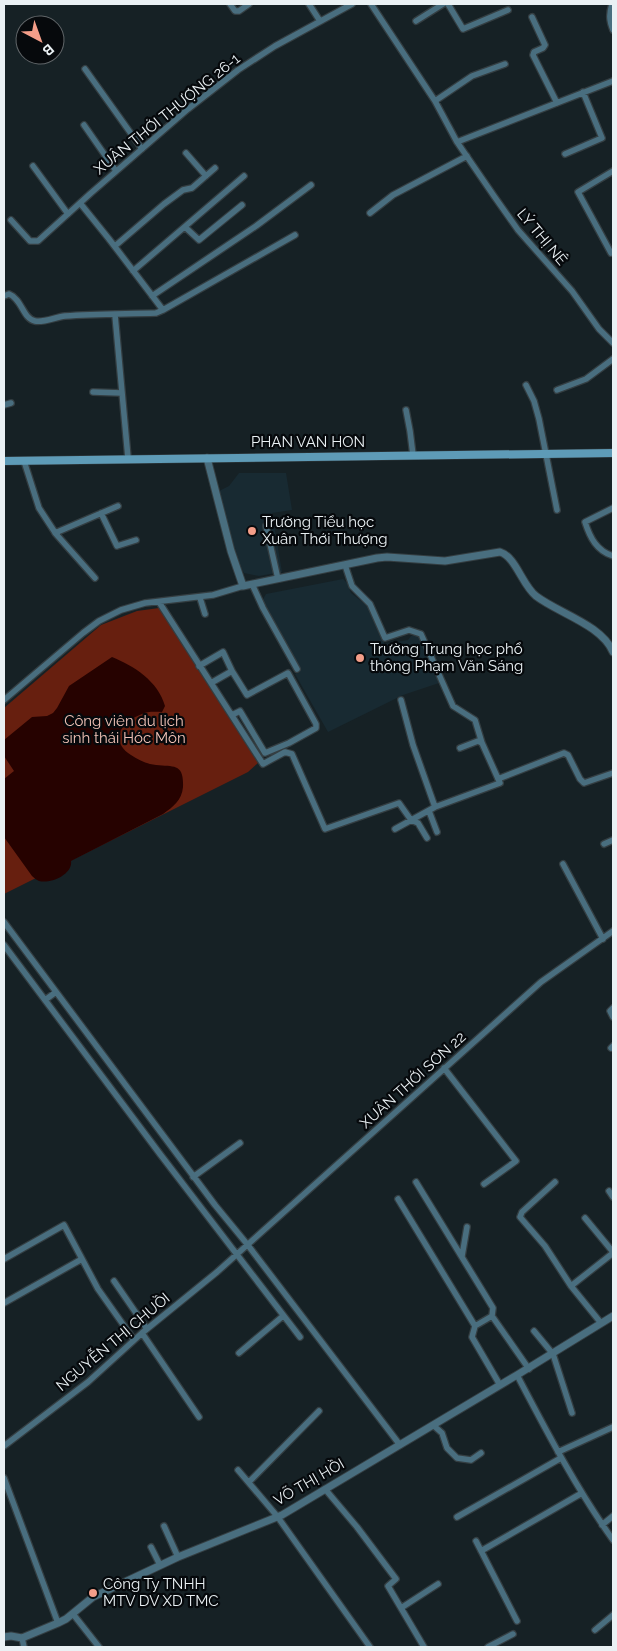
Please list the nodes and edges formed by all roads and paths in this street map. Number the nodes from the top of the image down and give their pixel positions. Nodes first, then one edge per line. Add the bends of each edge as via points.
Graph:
1 (230, 4) edge
2 (249, 4) edge
3 (310, 4) edge
4 (352, 4) edge
5 (371, 4) edge
6 (443, 4) edge
7 (448, 4) edge
8 (612, 4) edge
9 (508, 10) dead end
10 (532, 17) dead end
11 (320, 21) junction
12 (416, 21) dead end
13 (613, 30) edge
14 (505, 64) dead end
15 (85, 69) dead end
16 (613, 81) edge
17 (583, 92) junction
18 (435, 101) junction
19 (557, 102) junction
20 (84, 125) dead end
21 (457, 142) junction
22 (142, 149) junction
23 (186, 153) dead end
24 (565, 154) dead end
25 (467, 156) junction
26 (34, 166) dead end
27 (215, 168) dead end
28 (116, 171) junction
29 (613, 171) edge
30 (206, 176) junction
31 (244, 176) dead end
32 (310, 185) dead end
33 (80, 203) junction
34 (242, 206) dead end
35 (68, 214) junction
36 (370, 214) dead end
37 (11, 220) dead end
38 (185, 227) junction
39 (295, 234) dead end
40 (115, 246) junction
41 (611, 253) dead end
42 (133, 271) junction
43 (4, 296) edge
44 (152, 296) junction
45 (163, 310) junction
46 (115, 315) junction
47 (613, 343) edge
48 (613, 359) edge
49 (526, 385) dead end
50 (556, 390) dead end
51 (92, 392) dead end
52 (122, 393) junction
53 (11, 403) dead end
54 (4, 404) edge
55 (406, 410) dead end
56 (613, 453) edge
57 (545, 454) junction
58 (413, 455) junction
59 (128, 458) junction
60 (207, 458) junction
61 (4, 461) edge
62 (24, 461) junction
63 (118, 506) dead end
64 (613, 508) edge
65 (557, 510) dead end
66 (101, 513) junction
67 (266, 526) dead end
68 (55, 533) junction
69 (136, 540) dead end
70 (613, 556) edge
71 (345, 565) junction
72 (95, 578) dead end
73 (278, 579) junction
74 (252, 584) junction
75 (243, 586) junction
76 (200, 598) junction
77 (159, 602) junction
78 (205, 614) dead end
79 (612, 644) edge
80 (613, 652) edge
81 (199, 666) junction
82 (297, 669) dead end
83 (232, 671) junction
84 (211, 683) junction
85 (4, 700) edge
86 (401, 700) dead end
87 (232, 715) junction
88 (482, 743) junction
89 (460, 748) dead end
90 (613, 773) edge
91 (498, 779) junction
92 (436, 807) junction
93 (428, 810) junction
94 (411, 820) junction
95 (395, 829) dead end
96 (437, 832) dead end
97 (427, 838) dead end
98 (613, 840) edge
99 (604, 844) dead end
100 (563, 864) dead end
101 (4, 922) edge
102 (613, 932) edge
103 (603, 939) junction
104 (4, 946) edge
105 (56, 992) junction
106 (45, 1000) junction
107 (613, 1008) edge
108 (613, 1017) edge
109 (444, 1068) junction
110 (240, 1143) dead end
111 (193, 1176) junction
112 (416, 1182) dead end
113 (555, 1182) dead end
114 (484, 1184) dead end
115 (609, 1191) dead end
116 (613, 1197) edge
117 (398, 1199) dead end
118 (585, 1218) dead end
119 (467, 1227) dead end
120 (247, 1244) junction
121 (613, 1252) edge
122 (236, 1255) junction
123 (462, 1256) junction
124 (4, 1259) edge
125 (82, 1259) junction
126 (114, 1281) dead end
127 (571, 1286) junction
128 (4, 1303) edge
129 (283, 1316) junction
130 (492, 1316) junction
131 (613, 1316) edge
132 (601, 1323) junction
133 (475, 1326) junction
134 (145, 1331) junction
135 (534, 1331) dead end
136 (300, 1338) dead end
137 (134, 1340) junction
138 (239, 1353) dead end
139 (552, 1354) junction
140 (528, 1368) junction
141 (517, 1375) junction
142 (500, 1385) junction
143 (319, 1411) dead end
144 (572, 1413) dead end
145 (198, 1417) dead end
146 (433, 1425) junction
147 (613, 1427) edge
148 (400, 1445) junction
149 (4, 1446) edge
150 (558, 1452) junction
151 (481, 1453) dead end
152 (561, 1458) junction
153 (238, 1470) dead end
154 (4, 1478) edge
155 (249, 1482) junction
156 (325, 1489) junction
157 (582, 1494) junction
158 (277, 1516) junction
159 (613, 1516) edge
160 (458, 1517) dead end
161 (602, 1525) junction
162 (164, 1526) dead end
163 (613, 1540) edge
164 (476, 1541) dead end
165 (151, 1547) dead end
166 (481, 1551) junction
167 (178, 1557) junction
168 (160, 1565) junction
169 (438, 1584) dead end
170 (401, 1608) junction
171 (73, 1614) junction
172 (613, 1615) edge
173 (517, 1620) dead end
174 (58, 1623) junction
175 (595, 1630) dead end
176 (513, 1634) dead end
177 (4, 1637) edge
178 (22, 1638) junction
179 (24, 1647) edge
180 (98, 1647) edge
181 (370, 1647) edge
182 (424, 1647) edge
183 (488, 1647) edge

1 - 2 street via 239,11
3 - 11 street
4 - 11 street, XUÂN THỚI THƯỢNG 26-1
5 - 18 street, LÝ THỊ NÊ
6 - 12 street
7 - 9 street via 463,29
8 - 13 street via 609,14
10 - 19 street via 544,45 533,55
11 - 22 street, XUÂN THỚI THƯỢNG 26-1 via 238,70
14 - 18 street via 472,76
15 - 22 street
16 - 17 street
17 - 19 street
17 - 24 street via 602,138
18 - 21 street, LÝ THỊ NÊ
19 - 21 street
20 - 28 street
21 - 25 street, LÝ THỊ NÊ
22 - 28 street, XUÂN THỚI THƯỢNG 26-1
23 - 30 street
25 - 36 street via 393,195
25 - 47 street, LÝ THỊ NÊ via 518,230
26 - 35 street
27 - 30 street
28 - 33 street, XUÂN THỚI THƯỢNG 26-1
29 - 41 street via 578,192
30 - 40 street via 192,188 182,190
31 - 38 street
32 - 44 street via 256,226
33 - 35 street, XUÂN THỚI THƯỢNG 26-1
33 - 40 street
34 - 38 street via 198,240
35 - 37 street, XUÂN THỚI THƯỢNG 26-1 via 34,242
38 - 42 street
39 - 45 street
40 - 42 street
42 - 44 street
43 - 46 street via 14,296 30,319 36,322 63,316
44 - 45 street
45 - 46 street
46 - 52 street
48 - 50 street via 586,379
49 - 57 street via 534,401
51 - 52 street
52 - 59 street
53 - 54 street
55 - 58 street
56 - 57 main road, PHAN VAN HON
57 - 58 main road, PHAN VAN HON
57 - 65 street
58 - 60 main road, PHAN VAN HON
59 - 60 main road, PHAN VAN HON
59 - 62 main road, PHAN VAN HON
60 - 75 street
61 - 62 main road, PHAN VAN HON
62 - 68 street via 39,508
63 - 66 street
64 - 70 street via 585,522 589,537 596,546
66 - 68 street
66 - 69 street via 117,546
67 - 73 street
68 - 72 street
71 - 73 street
71 - 79 street via 388,557 445,560 491,552 504,553 535,596
71 - 88 street via 352,586 370,604 385,638 409,630 421,634 453,706 475,720
73 - 74 street
74 - 75 street
74 - 82 street
75 - 76 street
76 - 77 street
76 - 78 street
77 - 81 street
77 - 85 street via 121,610 99,621
79 - 80 street
81 - 83 street via 222,652
81 - 84 street
83 - 84 street
83 - 87 street via 247,695 288,673 316,728 265,753 240,711
84 - 87 street
86 - 92 street via 413,745
87 - 94 street via 264,764 285,752 292,754 325,829 399,802
88 - 89 street via 478,741
88 - 91 street
90 - 91 street via 584,784 565,753
91 - 92 street via 500,783
92 - 93 street
93 - 94 street
93 - 96 street
94 - 95 street
94 - 97 street via 418,823
98 - 99 street
100 - 103 street
101 - 105 street
102 - 103 street, XUÂN THỚI SƠN 22
103 - 109 street, XUÂN THỚI SƠN 22 via 541,982
104 - 106 street
105 - 106 street
105 - 111 street
106 - 122 street
107 - 108 street via 610,1011
109 - 114 street via 516,1161
109 - 120 street, XUÂN THỚI SƠN 22
110 - 111 street
111 - 120 street
112 - 123 street
113 - 127 street via 520,1217 545,1246
115 - 116 street
117 - 133 street
118 - 121 street
119 - 123 street
120 - 122 street, XUÂN THỚI SƠN 22
120 - 148 street
121 - 127 street
122 - 129 street
122 - 134 street, NGUYỄN THỊ CHUỒI
123 - 130 street via 493,1308
124 - 125 street via 64,1224
125 - 128 street
125 - 137 street via 98,1289
126 - 134 street
127 - 132 street
129 - 136 street
129 - 138 street
130 - 133 street
130 - 140 street
131 - 132 street, VÕ THỊ HỒI
132 - 139 street, VÕ THỊ HỒI
133 - 142 street via 472,1337
134 - 137 street, NGUYỄN THỊ CHUỒI
134 - 145 street
135 - 139 street
137 - 149 street, NGUYỄN THỊ CHUỒI via 88,1382
139 - 140 street, VÕ THỊ HỒI
139 - 144 street
140 - 141 street, VÕ THỊ HỒI
141 - 142 street, VÕ THỊ HỒI
141 - 150 street
142 - 146 street, VÕ THỊ HỒI
143 - 155 street
146 - 148 street, VÕ THỊ HỒI
146 - 151 street via 442,1433 446,1448 457,1458 471,1460
147 - 150 street
148 - 156 street, VÕ THỊ HỒI
150 - 152 street
152 - 157 street
152 - 160 street
153 - 155 street
154 - 174 street
155 - 158 street
156 - 158 street, VÕ THỊ HỒI
156 - 170 street via 396,1579 388,1586
157 - 161 street
157 - 166 street
158 - 167 street, VÕ THỊ HỒI
158 - 181 street
159 - 161 street
161 - 163 street
162 - 167 street
164 - 166 street
165 - 168 street
166 - 173 street
167 - 168 street, VÕ THỊ HỒI
168 - 171 street, VÕ THỊ HỒI via 93,1597
169 - 170 street
170 - 182 street
171 - 174 street, VÕ THỊ HỒI
171 - 180 street
172 - 175 street
174 - 178 street, VÕ THỊ HỒI
176 - 183 street
177 - 178 street, VÕ THỊ HỒI
178 - 179 street

